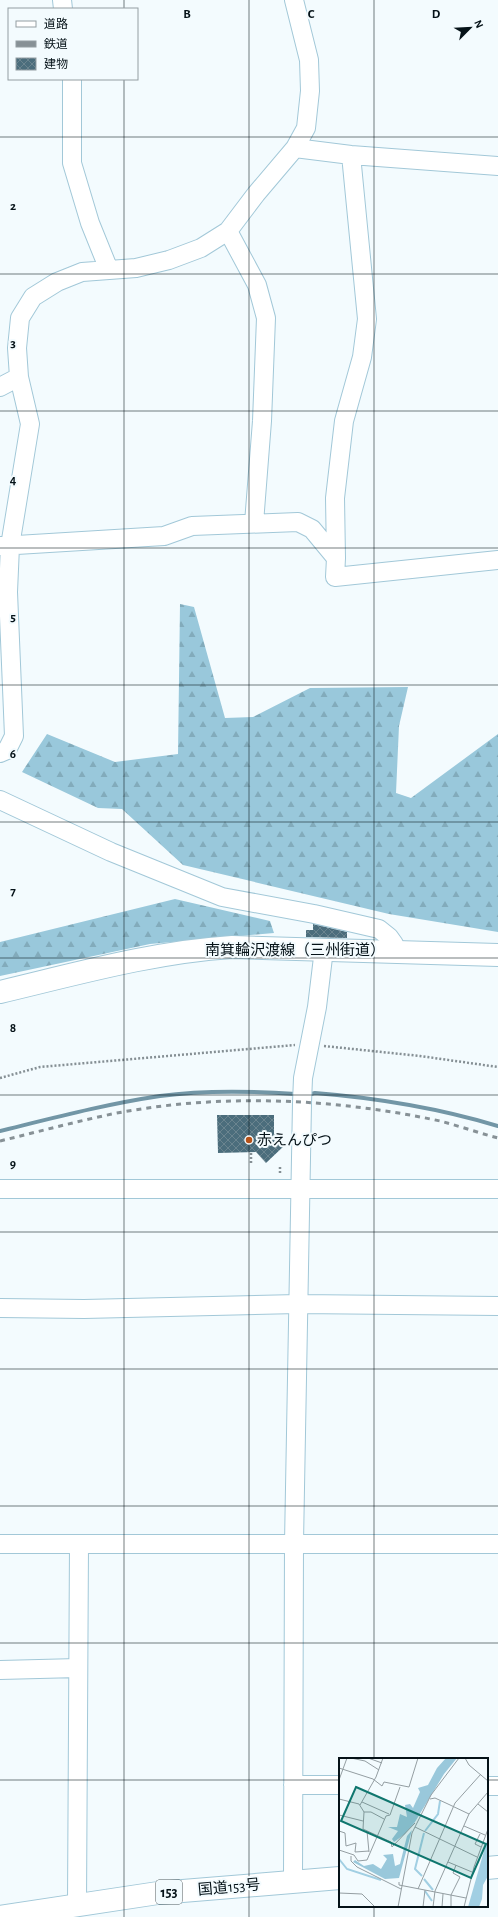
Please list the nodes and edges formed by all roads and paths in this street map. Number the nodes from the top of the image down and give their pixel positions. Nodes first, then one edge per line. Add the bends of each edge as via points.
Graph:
1 (294, 0) edge
2 (72, 80) edge
3 (295, 148) junction
4 (351, 155) junction
5 (498, 166) edge
6 (228, 231) junction
7 (109, 270) junction
8 (19, 377) junction
9 (0, 387) edge
10 (254, 523) junction
11 (5, 546) edge
12 (336, 558) junction
13 (498, 560) edge
14 (0, 753) edge
15 (0, 800) edge
16 (324, 949) junction
17 (395, 951) junction
18 (498, 955) edge
19 (0, 992) edge
20 (310, 1044) junction
21 (498, 1067) edge
22 (0, 1078) edge
23 (251, 1152) dead end
24 (251, 1163) dead end
25 (299, 1188) junction
26 (0, 1189) edge
27 (498, 1189) edge
28 (298, 1304) junction
29 (498, 1306) edge
30 (0, 1308) edge
31 (294, 1543) junction
32 (0, 1544) edge
33 (79, 1544) junction
34 (498, 1544) edge
35 (78, 1668) junction
36 (0, 1670) edge
37 (293, 1785) junction
38 (339, 1786) edge
39 (498, 1867) edge
40 (488, 1868) edge
41 (339, 1878) edge
42 (293, 1881) junction
43 (77, 1904) junction
44 (0, 1917) edge

1 - 3 street via 309,60 310,91 306,128
2 - 7 street via 72,163 90,223
3 - 4 street
3 - 6 street
4 - 5 street
4 - 12 street via 366,319 362,357 344,421 335,498
6 - 7 street via 202,248 169,260 136,268
6 - 10 street via 257,285 266,318 262,422
7 - 8 street via 82,272 57,282 33,297 20,318 17,348
8 - 9 street
8 - 11 street via 30,424
10 - 11 street via 192,526 164,536
10 - 12 street via 298,522 312,529
11 - 14 street via 14,736 7,750
12 - 13 street via 335,577
15 - 17 street via 111,852 222,897 314,914 379,930 389,937
16 - 17 main road, 南箕輪沢渡線（三州街道）
16 - 19 main road, 南箕輪沢渡線（三州街道） via 200,949
16 - 20 street
17 - 18 main road, 南箕輪沢渡線（三州街道）
20 - 21 path
20 - 22 path via 40,1067
20 - 25 street via 303,1078
23 - 24 path
25 - 26 street
25 - 27 street
25 - 28 street
28 - 29 street
28 - 30 street via 92,1309
28 - 31 street
31 - 33 street
31 - 34 street
31 - 37 street
32 - 33 street
33 - 35 street
35 - 36 street
35 - 43 street
37 - 38 street
37 - 42 street
39 - 40 main road
41 - 42 main road, 国道153号 / 153
42 - 43 main road, 国道153号 / 153 via 158,1893
43 - 44 main road, 国道153号 / 153

